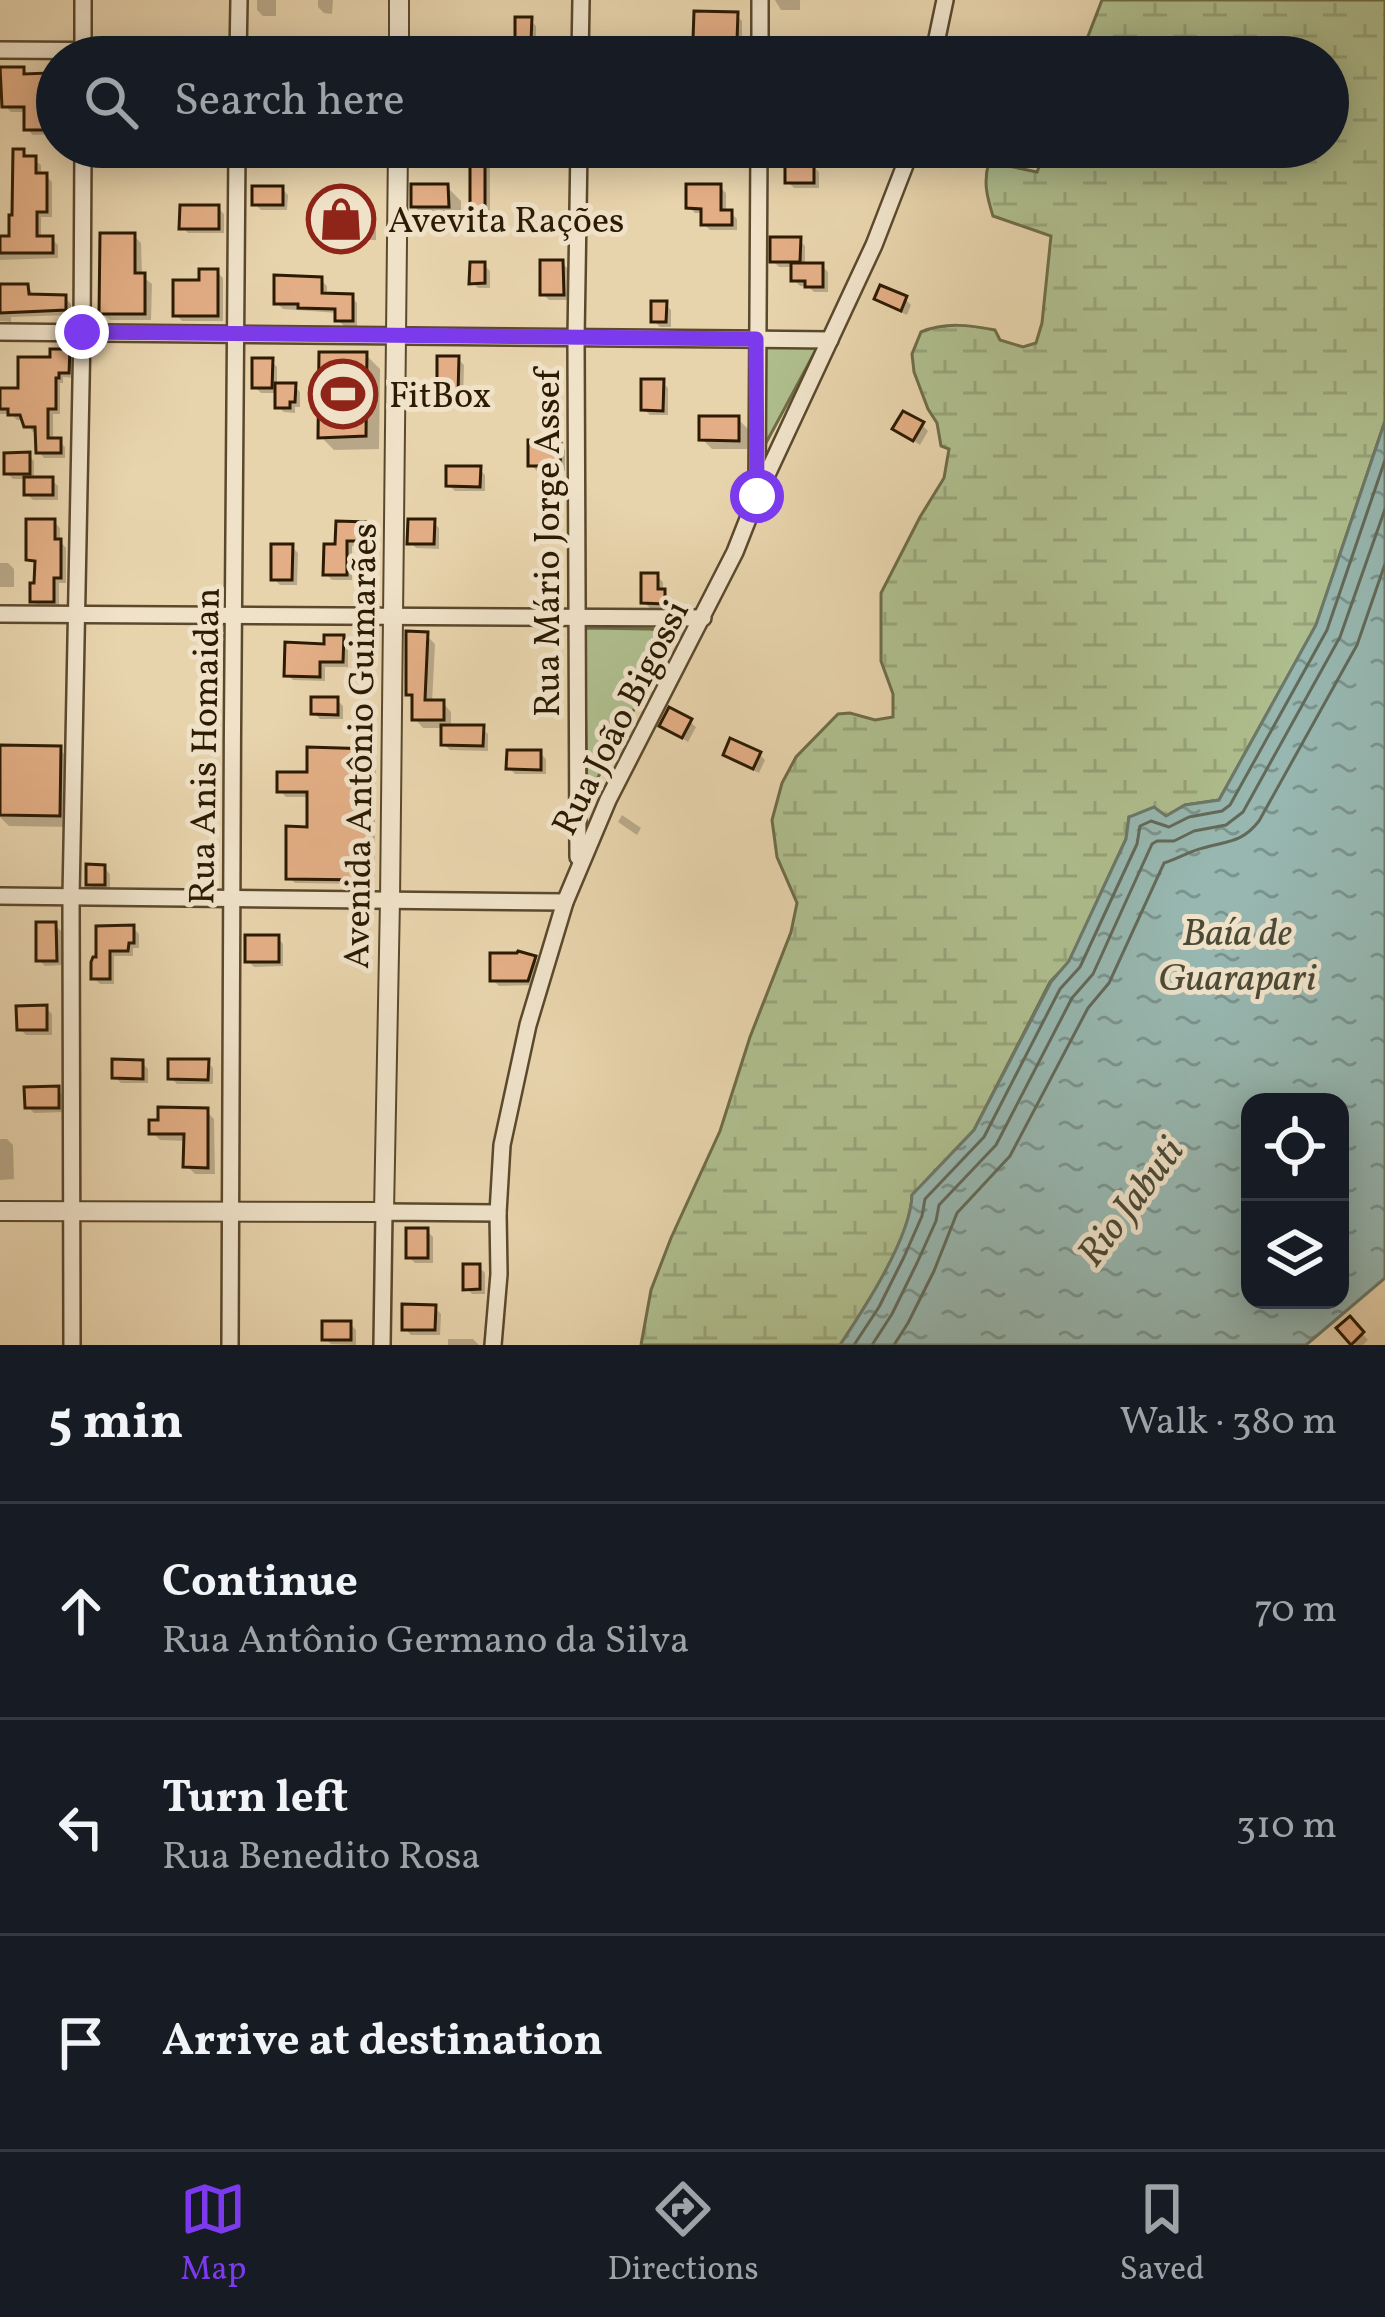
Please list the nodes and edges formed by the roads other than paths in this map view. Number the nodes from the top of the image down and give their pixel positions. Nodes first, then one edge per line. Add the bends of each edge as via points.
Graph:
1 (83, 0) edge
2 (238, 0) edge
3 (399, 0) edge
4 (581, 0) edge
5 (760, 0) edge
6 (945, 0) edge
7 (83, 36) edge
8 (238, 36) edge
9 (399, 36) edge
10 (580, 36) edge
11 (760, 36) edge
12 (937, 36) edge
13 (0, 50) edge
14 (36, 52) edge
15 (82, 168) edge
16 (237, 168) edge
17 (398, 168) edge
18 (579, 168) edge
19 (759, 168) edge
20 (904, 168) edge
21 (0, 332) edge
22 (82, 332) junction
23 (236, 333) junction
24 (396, 335) junction
25 (576, 339) junction
26 (756, 339) junction
27 (830, 340) junction
28 (757, 496) junction
29 (0, 614) edge
30 (77, 614) junction
31 (236, 615) junction
32 (394, 616) junction
33 (576, 617) junction
34 (703, 618) junction
35 (578, 866) junction
36 (0, 896) edge
37 (71, 897) junction
38 (230, 898) junction
39 (390, 900) junction
40 (565, 902) junction
41 (0, 1211) edge
42 (72, 1211) junction
43 (230, 1212) junction
44 (384, 1213) junction
45 (498, 1213) junction
46 (72, 1345) edge
47 (230, 1345) edge
48 (382, 1345) edge
49 (493, 1345) edge

1 - 7 street
2 - 8 street
3 - 9 street
4 - 10 street
5 - 11 street
6 - 12 street
13 - 14 street
15 - 22 street
16 - 23 street, Rua Anis Homaidan
17 - 24 street, Avenida Antônio Guimarães
18 - 25 street, Rua Mário Jorge Assef
19 - 26 street
20 - 27 street, Rua João Bigossi
21 - 22 street
22 - 23 street
22 - 30 street
23 - 24 street
23 - 31 street, Rua Anis Homaidan
24 - 25 street
24 - 32 street, Avenida Antônio Guimarães
25 - 26 street
25 - 33 street, Rua Mário Jorge Assef
26 - 27 street
26 - 28 street
27 - 28 street, Rua João Bigossi
28 - 34 street, Rua João Bigossi
29 - 30 street
30 - 31 street
30 - 37 street
31 - 32 street
31 - 38 street, Rua Anis Homaidan
32 - 33 street
32 - 39 street, Avenida Antônio Guimarães
33 - 34 street
33 - 35 street, Rua Mário Jorge Assef
34 - 35 street, Rua João Bigossi
35 - 40 street, Rua João Bigossi
36 - 37 street
37 - 38 street
37 - 42 street
38 - 39 street
38 - 43 street, Rua Anis Homaidan
39 - 40 street
39 - 44 street, Avenida Antônio Guimarães
40 - 45 street, Rua João Bigossi via 502,1144
41 - 42 street
42 - 43 street
42 - 46 street
43 - 44 street
43 - 47 street, Rua Anis Homaidan
44 - 45 street
44 - 48 street, Avenida Antônio Guimarães
45 - 49 street, Rua João Bigossi

